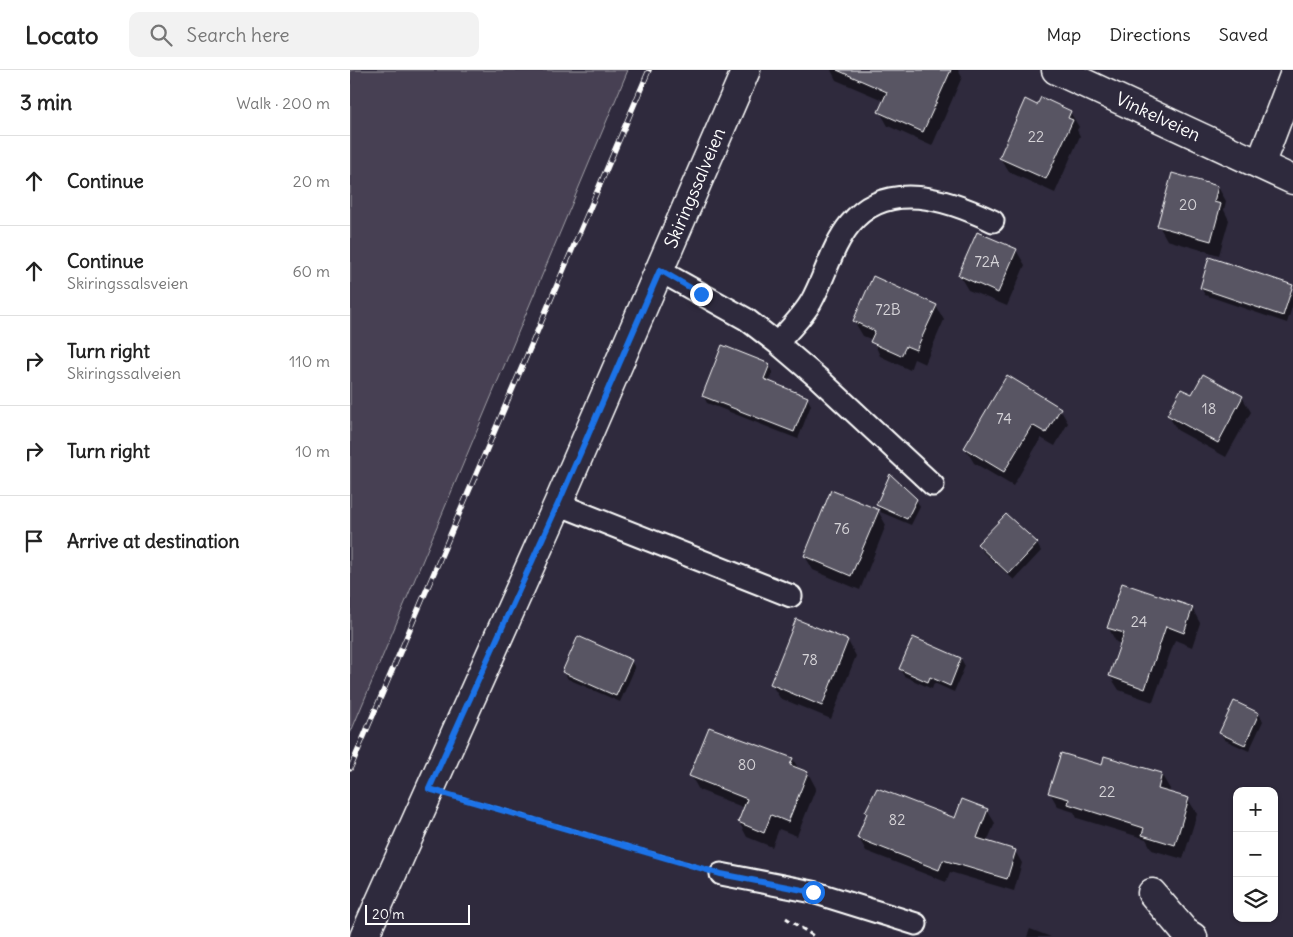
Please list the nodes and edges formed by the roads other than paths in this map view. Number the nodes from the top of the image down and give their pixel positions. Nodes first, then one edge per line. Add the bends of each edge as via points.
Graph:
1 (746, 70) edge
2 (1056, 70) edge
3 (1293, 78) edge
4 (1260, 165) junction
5 (1293, 180) edge
6 (993, 220) dead end
7 (660, 270) junction
8 (777, 343) junction
9 (933, 485) dead end
10 (558, 504) junction
11 (791, 596) dead end
12 (721, 874) road end
13 (1152, 893) dead end
14 (916, 924) dead end
15 (364, 937) edge
16 (1194, 937) edge

1 - 7 main road, Skiringssalveien
2 - 4 main road, Vinkelveien
3 - 4 main road
4 - 5 main road, Vinkelveien
6 - 8 lane via 922,196 899,197 875,204 849,224 810,303
7 - 8 lane via 746,319
7 - 10 main road, Skiringssalveien
8 - 9 lane
10 - 11 lane
10 - 15 main road, Skiringssalveien
12 - 14 lane via 813,892
13 - 16 main road via 1185,932

